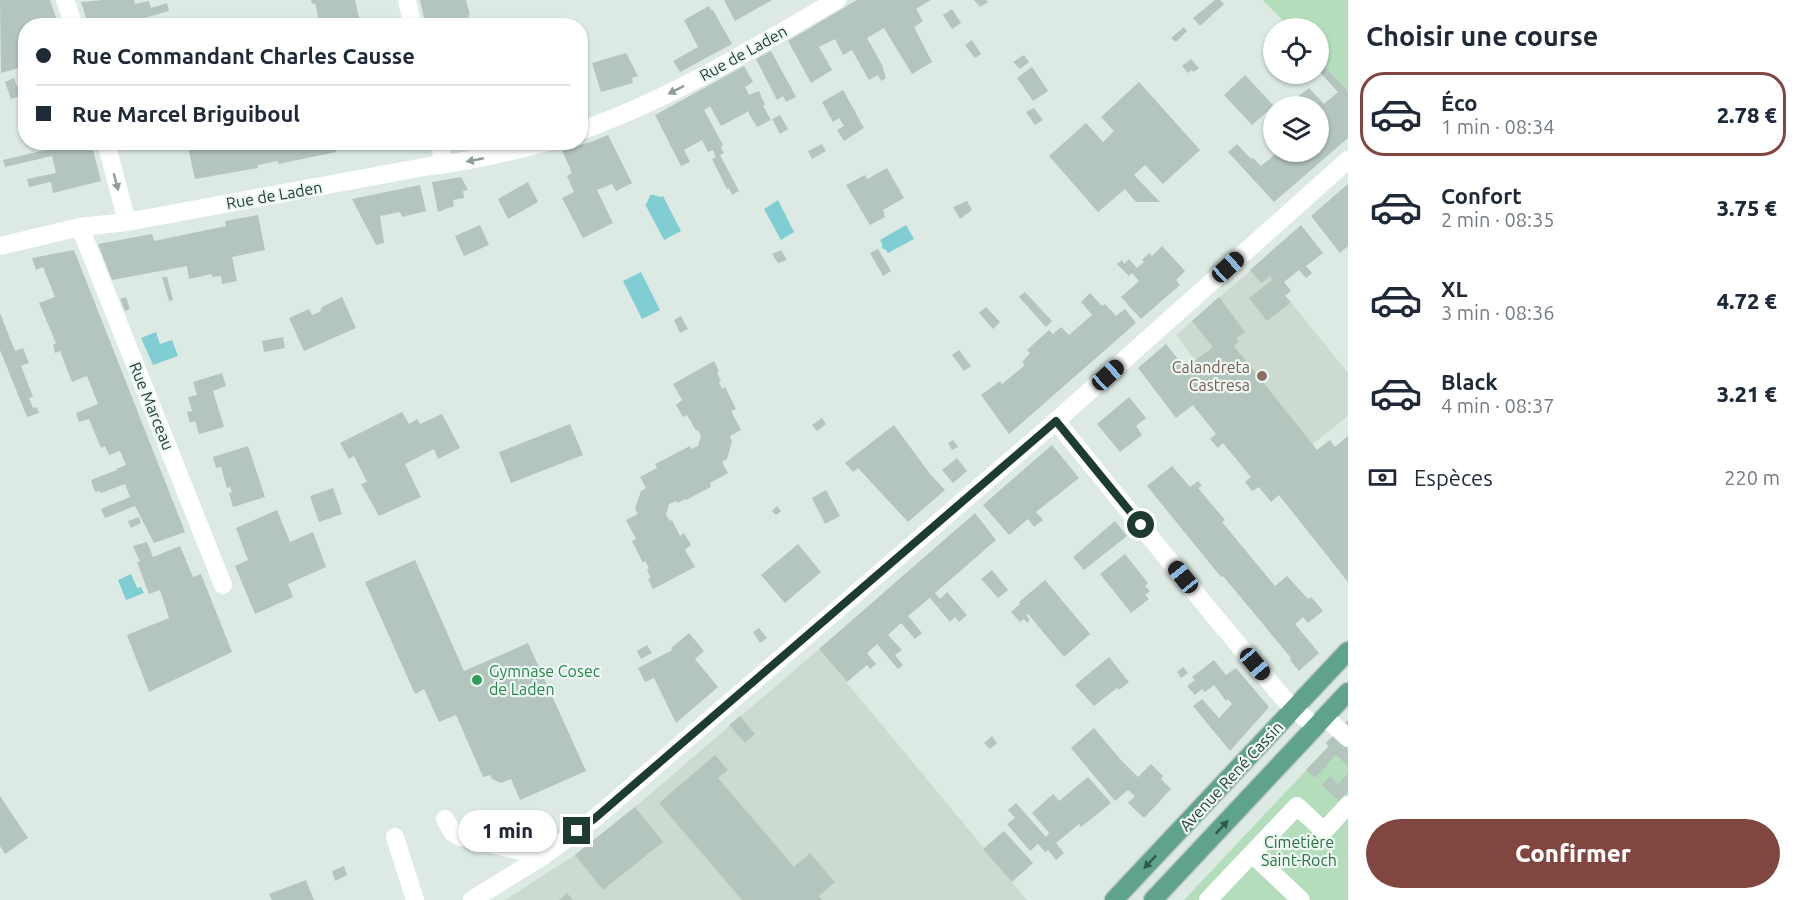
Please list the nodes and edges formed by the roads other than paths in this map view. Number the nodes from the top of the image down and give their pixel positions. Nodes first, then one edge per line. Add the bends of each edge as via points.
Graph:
1 (65, 0) edge
2 (407, 0) edge
3 (837, 0) edge
4 (71, 18) edge
5 (411, 18) edge
6 (588, 128) edge
7 (108, 150) edge
8 (441, 150) edge
9 (517, 150) edge
10 (1348, 160) edge
11 (442, 165) junction
12 (127, 222) junction
13 (80, 227) junction
14 (0, 246) edge
15 (1056, 421) junction
16 (224, 585) dead end
17 (1348, 651) edge
18 (1348, 693) edge
19 (1294, 708) junction
20 (1320, 722) junction
21 (1348, 738) edge
22 (1348, 805) edge
23 (445, 819) dead end
24 (1176, 834) junction
25 (395, 837) dead end
26 (1196, 854) junction
27 (1252, 854) junction
28 (543, 856) junction
29 (415, 900) edge
30 (472, 900) edge
31 (1114, 900) edge
32 (1153, 900) edge
33 (1209, 900) edge
34 (1301, 900) edge

1 - 4 street
2 - 5 street
3 -> 6 street, Rue de Laden via 717,69
7 -> 12 street
8 - 11 street
9 -> 11 street, Rue de Laden
10 - 15 street
11 - 12 street, Rue de Laden
12 - 13 street, Rue de Laden
13 - 14 street, Rue de Laden
13 - 16 street, Rue Marceau
15 - 19 street
15 - 28 street via 594,819
17 - 19 main road, Avenue René Cassin
18 - 20 main road, Avenue René Cassin
19 - 20 street
19 - 24 main road, Avenue René Cassin
20 - 21 street
26 -> 20 main road, Avenue René Cassin
22 - 27 street via 1324,831 1297,806
23 - 28 street via 460,837
24 - 26 main road
24 -> 31 main road, Avenue René Cassin
25 - 29 street
26 - 32 main road, Avenue René Cassin
27 - 33 street
27 - 34 street
28 - 30 street

